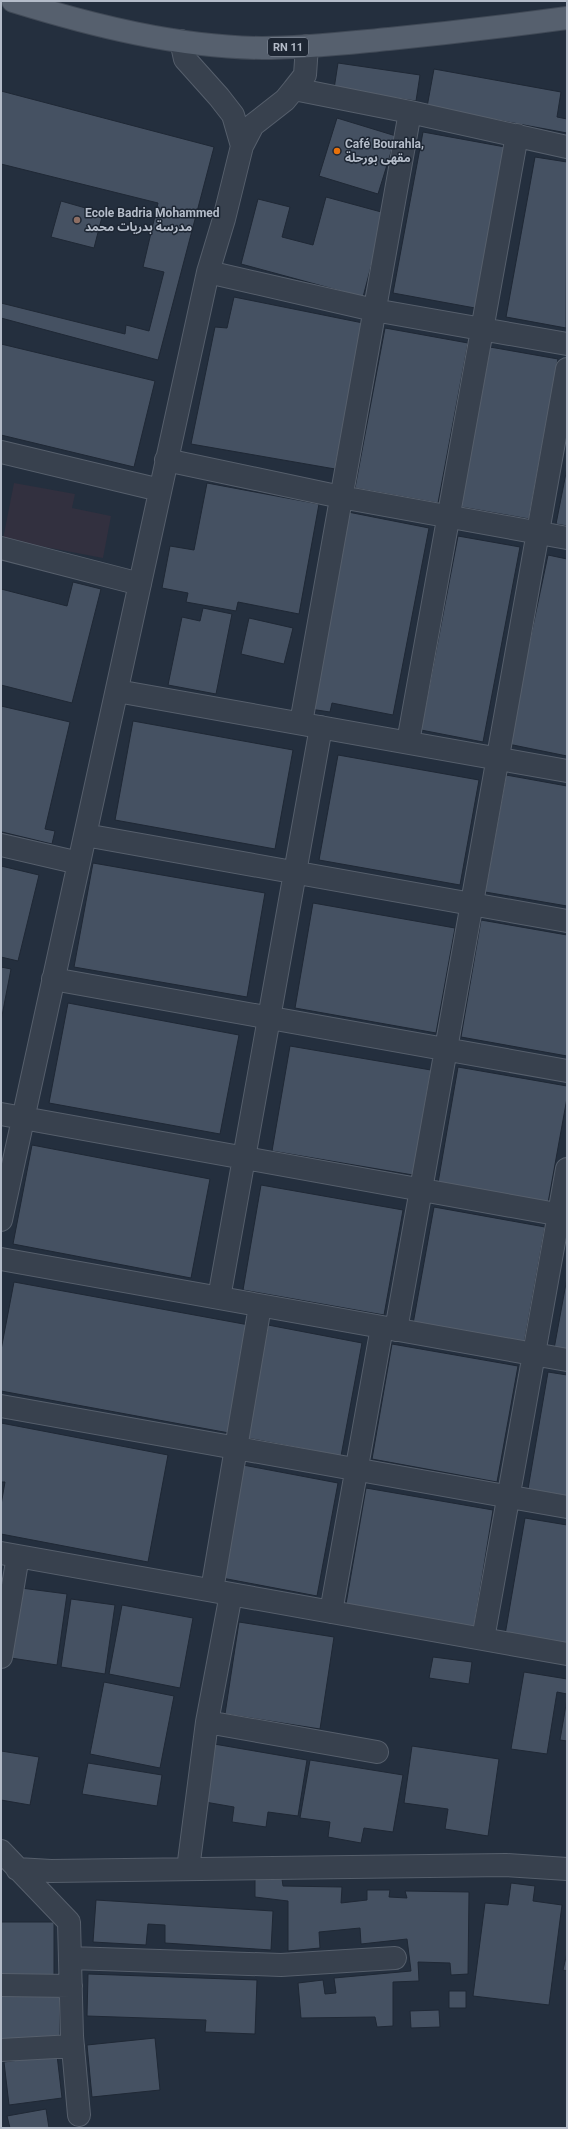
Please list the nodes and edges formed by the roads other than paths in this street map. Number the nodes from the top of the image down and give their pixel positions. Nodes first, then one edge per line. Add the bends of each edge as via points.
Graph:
1 (13, 1) edge
2 (567, 18) edge
3 (181, 41) junction
4 (307, 46) junction
5 (294, 89) junction
6 (410, 112) junction
7 (517, 135) junction
8 (242, 146) junction
9 (567, 147) edge
10 (208, 272) junction
11 (374, 310) junction
12 (482, 329) junction
13 (567, 344) edge
14 (567, 369) edge
15 (2, 456) edge
16 (166, 460) junction
17 (160, 490) junction
18 (341, 497) junction
19 (449, 517) junction
20 (538, 533) junction
21 (567, 538) edge
22 (1, 548) edge
23 (140, 584) junction
24 (117, 691) junction
25 (311, 725) junction
26 (408, 742) junction
27 (497, 759) junction
28 (567, 771) edge
29 (85, 834) junction
30 (1, 845) edge
31 (79, 863) junction
32 (295, 872) junction
33 (471, 904) junction
34 (567, 921) edge
35 (53, 979) junction
36 (269, 1018) junction
37 (445, 1049) junction
38 (567, 1071) edge
39 (1, 1114) edge
40 (23, 1119) junction
41 (244, 1158) junction
42 (567, 1169) edge
43 (420, 1190) junction
44 (563, 1215) edge
45 (1, 1220) edge
46 (1, 1259) edge
47 (219, 1298) junction
48 (260, 1306) junction
49 (389, 1328) junction
50 (534, 1354) junction
51 (567, 1360) edge
52 (1, 1406) edge
53 (236, 1448) junction
54 (356, 1469) junction
55 (508, 1496) junction
56 (567, 1506) edge
57 (10, 1554) edge
58 (221, 1592) junction
59 (331, 1612) junction
60 (483, 1639) junction
61 (567, 1654) edge
62 (1, 1657) edge
63 (207, 1722) junction
64 (377, 1752) dead end
65 (1, 1852) edge
66 (18, 1869) junction
67 (188, 1869) junction
68 (567, 1869) edge
69 (70, 1958) junction
70 (395, 1958) dead end
71 (1, 1985) edge
72 (71, 1986) junction
73 (73, 2046) junction
74 (1, 2050) edge
75 (79, 2115) dead end

1 - 3 main road, RN 11 via 60,16
2 - 4 main road, RN 11 via 496,28
3 - 4 main road, RN 11 via 262,48
3 - 8 street via 185,60 233,115
4 - 5 street via 305,75
5 - 6 street
5 - 8 street via 285,100 253,125
6 - 7 street
6 - 11 street
7 - 9 street
7 - 12 street
8 - 10 street
10 - 11 street
10 - 16 street
11 - 12 street
11 - 18 street
12 - 13 street
12 - 19 street
14 - 20 street
15 - 17 street
16 - 17 street
16 - 18 street
17 - 23 street
18 - 19 street
18 - 25 street
19 - 20 street
19 - 26 street
20 - 21 street
20 - 27 street
22 - 23 street
23 - 24 street
24 - 25 street
24 - 29 street
25 - 26 street
25 - 32 street
26 - 27 street
27 - 28 street
27 - 33 street
29 - 31 street
29 - 32 street
30 - 31 street
31 - 35 street
32 - 33 street
32 - 36 street
33 - 34 street
33 - 37 street
35 - 36 street
35 - 40 street
36 - 37 street
36 - 41 street
37 - 38 street
37 - 43 street
39 - 40 street
40 - 41 street
40 - 45 street
41 - 43 street
41 - 47 street
42 - 44 street
43 - 44 street
43 - 49 street
44 - 50 street
46 - 47 street
47 - 48 street
48 - 49 street
48 - 53 street
49 - 50 street
49 - 54 street
50 - 51 street
50 - 55 street
52 - 53 street
53 - 54 street
53 - 58 street
54 - 55 street
54 - 59 street
55 - 56 street
55 - 60 street
57 - 58 street
57 - 62 street
58 - 59 street
58 - 63 street
59 - 60 street
60 - 61 street
63 - 64 street
63 - 67 street
65 - 66 street
66 - 67 street
66 - 69 street via 69,1922
67 - 68 street via 506,1865
69 - 70 street via 281,1965
69 - 72 street
71 - 72 street
72 - 73 street
73 - 74 street
73 - 75 street

